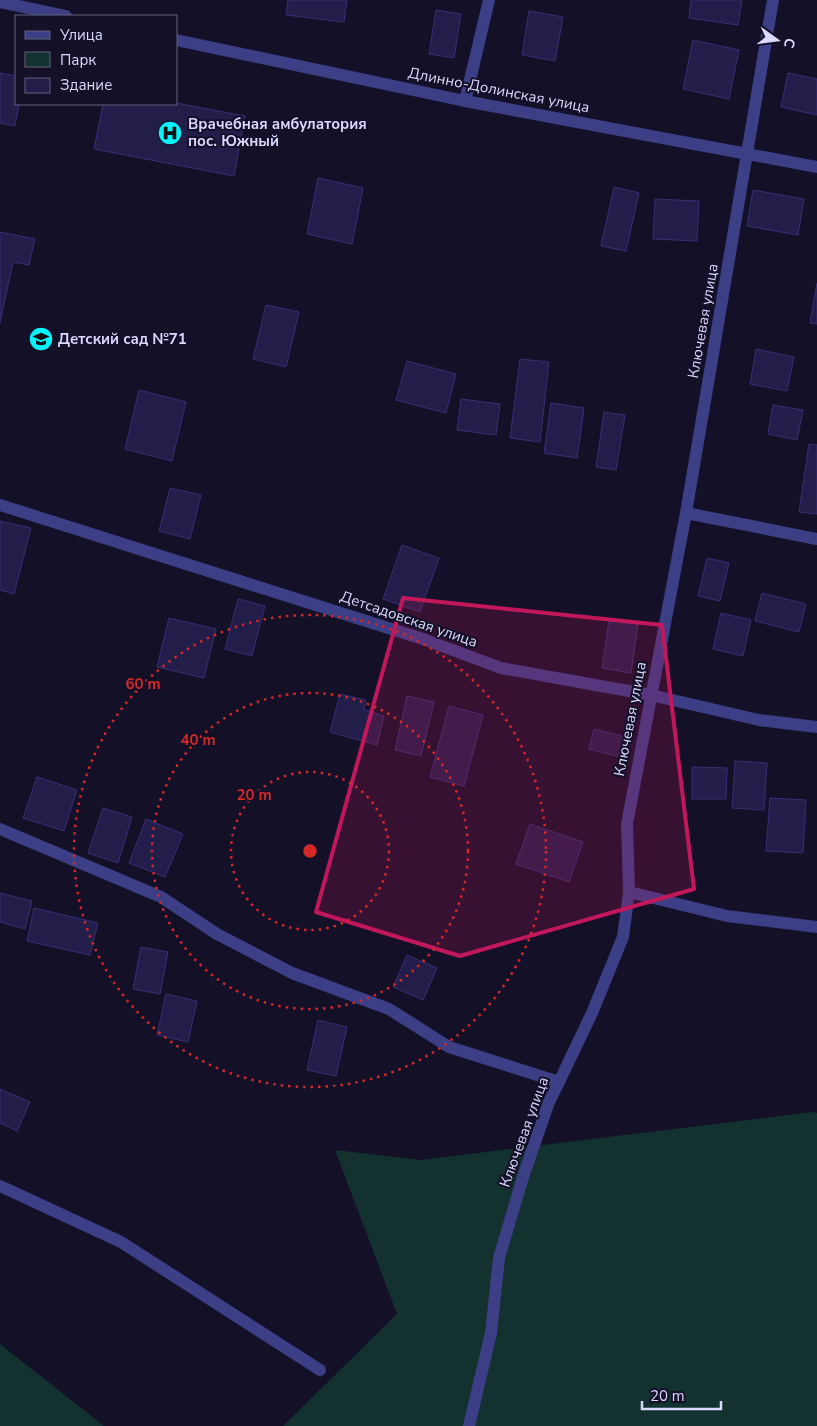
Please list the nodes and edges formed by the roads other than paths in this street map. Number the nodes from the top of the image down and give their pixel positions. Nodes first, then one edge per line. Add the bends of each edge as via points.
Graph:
1 (489, 0) edge
2 (772, 0) edge
3 (0, 2) edge
4 (61, 15) edge
5 (178, 40) edge
6 (465, 101) junction
7 (748, 153) junction
8 (817, 167) edge
9 (0, 505) edge
10 (686, 512) junction
11 (817, 539) edge
12 (651, 695) junction
13 (817, 727) edge
14 (0, 829) edge
15 (629, 892) junction
16 (817, 927) edge
17 (559, 1082) junction
18 (0, 1186) edge
19 (320, 1370) dead end
20 (469, 1426) edge

1 - 6 street
2 - 7 street, Ключевая улица
3 - 4 street
5 - 6 street, Длинно-Долинская улица
6 - 7 street, Длинно-Долинская улица
7 - 8 street, Длинно-Долинская улица
7 - 10 street, Ключевая улица
9 - 12 street, Детсадовская улица via 423,639 501,668
10 - 11 street
10 - 12 street, Ключевая улица
12 - 13 street, Детсадовская улица via 759,720
12 - 15 street, Ключевая улица via 627,824
14 - 17 street via 161,898 216,934 292,973 389,1009 449,1047
15 - 16 street via 727,916
15 - 17 street, Ключевая улица via 623,937
17 - 20 street, Ключевая улица via 523,1177 500,1258 491,1333
18 - 19 street via 121,1242

